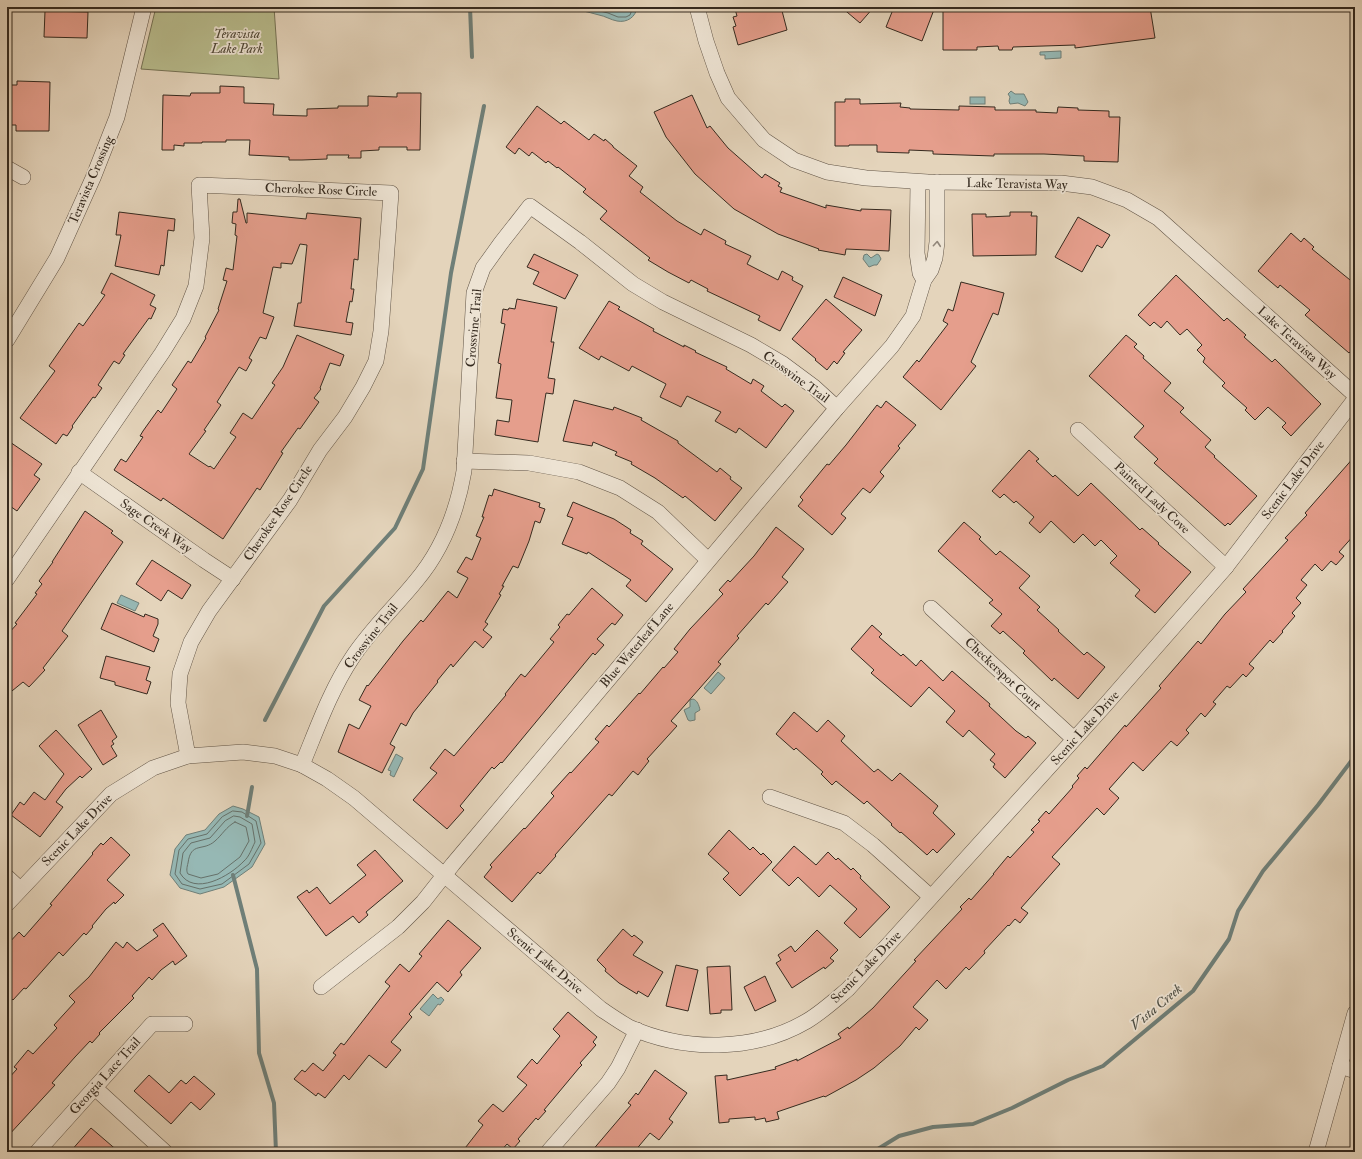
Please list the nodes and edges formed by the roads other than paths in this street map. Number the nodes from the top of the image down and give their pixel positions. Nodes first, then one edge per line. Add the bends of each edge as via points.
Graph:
1 (144, 7) edge
2 (697, 7) edge
3 (7, 168) edge
4 (23, 177) dead end
5 (918, 182) junction
6 (937, 182) junction
7 (924, 280) junction
8 (7, 340) edge
9 (1355, 395) edge
10 (1355, 399) edge
11 (837, 408) junction
12 (1078, 430) dead end
13 (464, 461) junction
14 (79, 472) junction
15 (708, 560) junction
16 (1226, 567) junction
17 (7, 578) edge
18 (233, 579) junction
19 (931, 608) dead end
20 (1074, 739) junction
21 (188, 756) junction
22 (302, 766) junction
23 (770, 797) dead end
24 (444, 876) junction
25 (7, 877) edge
26 (20, 889) junction
27 (931, 898) junction
28 (7, 904) edge
29 (322, 987) dead end
30 (1355, 1013) edge
31 (185, 1024) dead end
32 (637, 1030) junction
33 (1340, 1066) junction
34 (1355, 1071) edge
35 (94, 1088) junction
36 (37, 1152) edge
37 (166, 1152) edge
38 (548, 1152) edge
39 (1316, 1152) edge

1 - 8 street, Teravista Crossing via 117,117 94,178 57,258
2 - 5 street, Lake Teravista Way via 706,41 728,98 764,140 794,160 827,172
3 - 4 street
5 - 6 street, Lake Teravista Way
5 - 7 street via 917,254 920,273
7 -> 6 street, Blue Waterleaf Lane via 935,258
6 - 9 street, Lake Teravista Way via 1060,183 1092,188 1127,200 1158,218
7 - 11 street, Blue Waterleaf Lane via 913,316 892,346
10 - 16 street, Scenic Lake Drive
11 - 13 street, Crossvine Trail via 783,364 633,284 530,206 483,268 474,294
11 - 15 street, Blue Waterleaf Lane
12 - 16 street, Painted Lady Cove
13 - 15 street via 529,463 578,472 620,488 658,512
13 - 22 street, Crossvine Trail via 461,490 441,544 417,580 352,658 336,686
14 - 17 street, Cherokee Rose Circle
14 - 18 street, Sage Creek Way
14 - 18 street, Cherokee Rose Circle via 183,319 196,286 202,238 199,185 391,193 381,331 376,361 345,417
15 - 24 street, Blue Waterleaf Lane
16 - 20 street, Scenic Lake Drive
18 - 21 street, Cherokee Rose Circle via 209,611 191,642 180,674 178,703
19 - 20 street, Checkerspot Court
20 - 27 street, Scenic Lake Drive
21 - 22 street, Scenic Lake Drive via 243,752 275,756
21 - 26 street, Scenic Lake Drive via 153,768 111,794
22 - 24 street, Scenic Lake Drive via 327,779 354,798
23 - 27 street via 844,823 873,845
24 - 29 street, Blue Waterleaf Lane via 398,927
24 - 32 street, Scenic Lake Drive via 601,1009
25 - 26 street
26 - 28 street, Scenic Lake Drive
27 - 32 street, Scenic Lake Drive via 848,988 808,1020 788,1030 758,1040 725,1045 687,1044 658,1038
30 - 33 street
31 - 35 street, Georgia Lace Trail via 152,1024
32 - 38 street via 608,1083
33 - 34 street
33 - 39 street
35 - 36 street, Georgia Lace Trail
35 - 37 street

